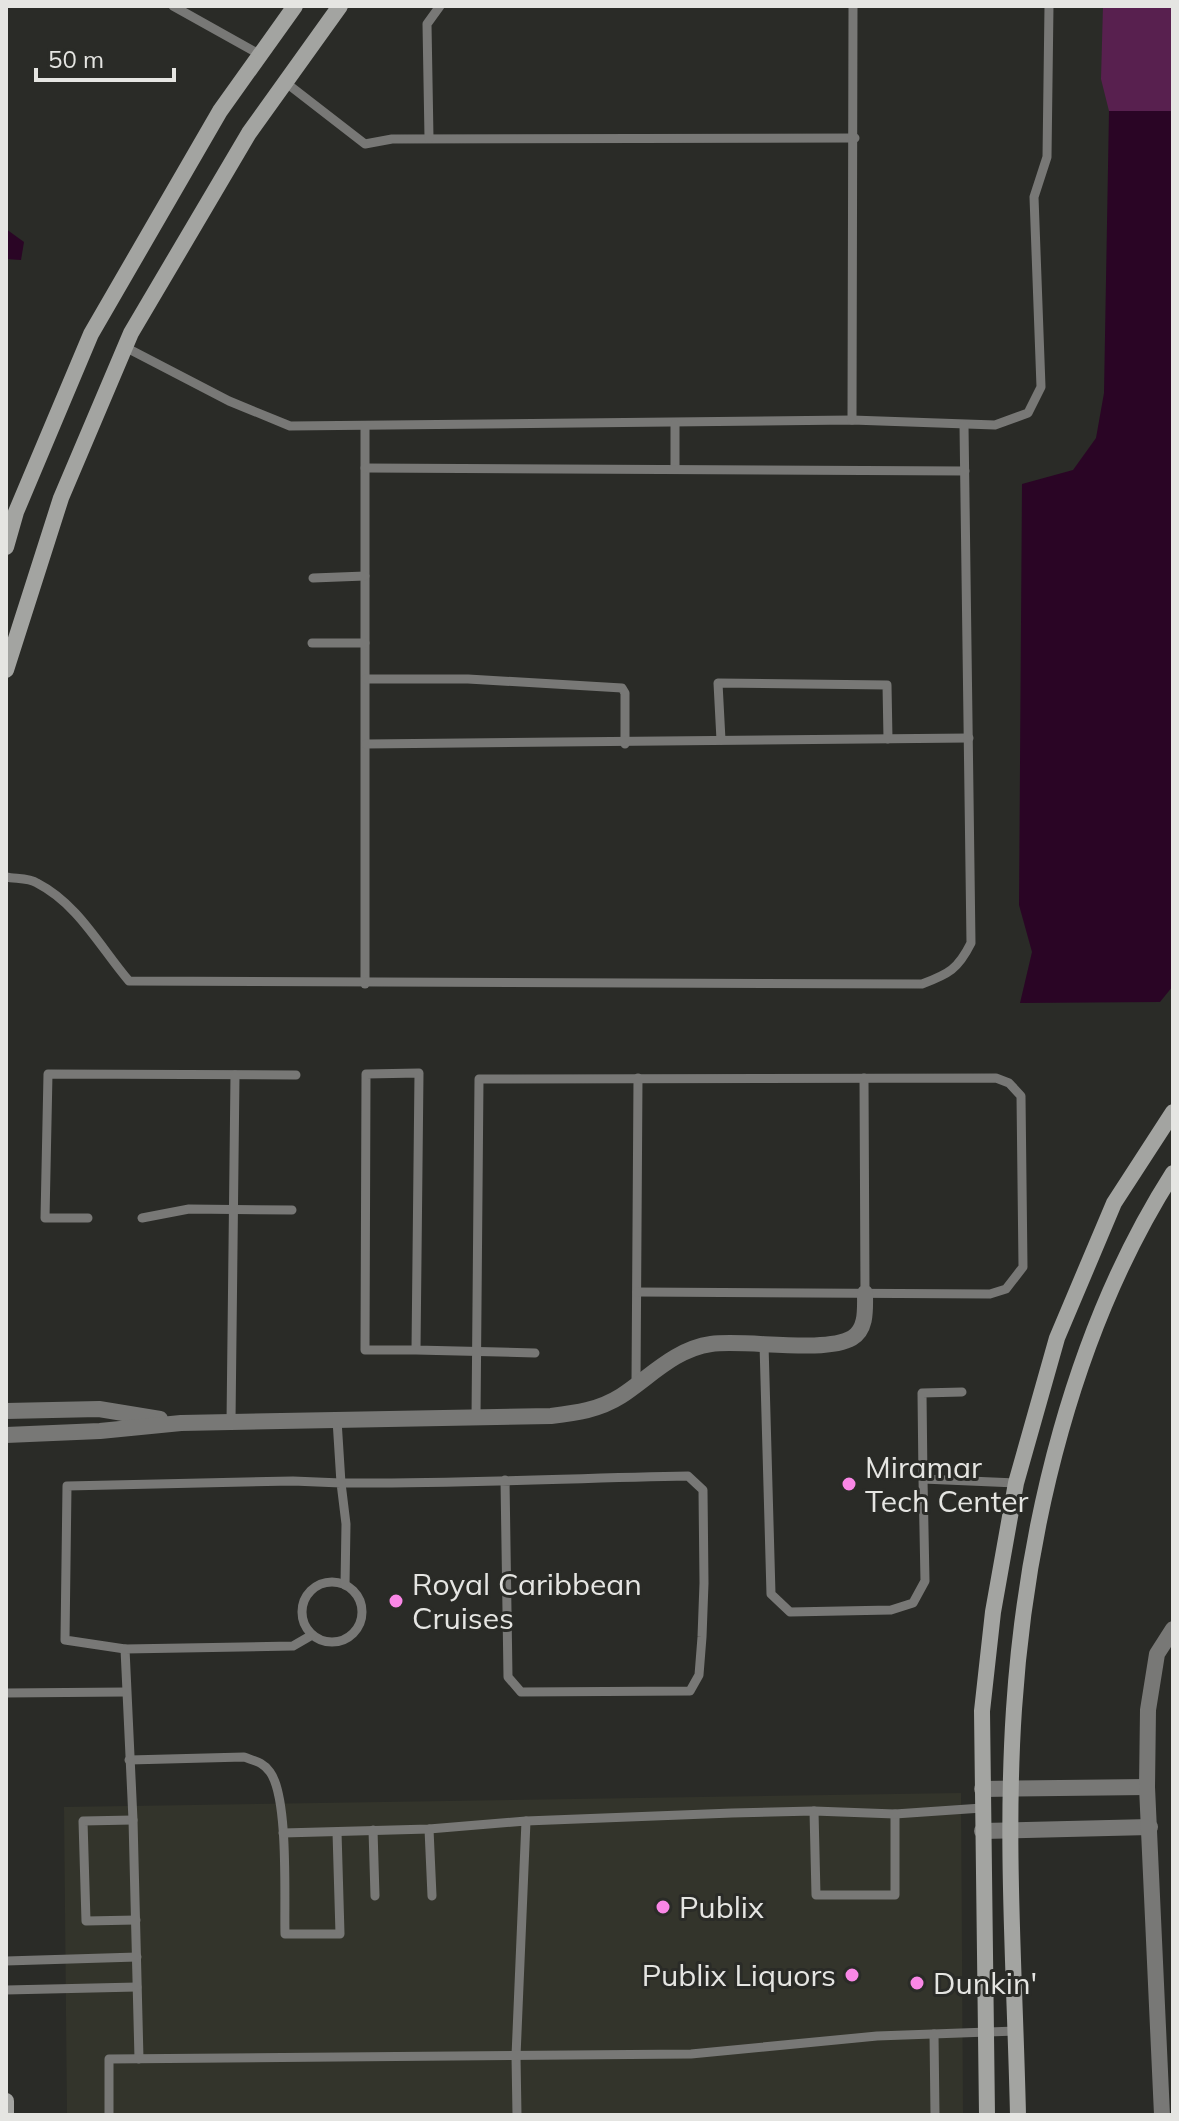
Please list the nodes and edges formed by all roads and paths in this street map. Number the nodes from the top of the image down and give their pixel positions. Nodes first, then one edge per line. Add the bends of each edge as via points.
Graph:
1 (173, 6) edge
2 (295, 6) edge
3 (340, 6) edge
4 (440, 6) edge
5 (853, 6) edge
6 (1049, 6) edge
7 (259, 54) junction
8 (285, 82) junction
9 (429, 138) junction
10 (855, 138) junction
11 (125, 347) junction
12 (852, 420) junction
13 (675, 424) junction
14 (964, 425) junction
15 (365, 426) junction
16 (365, 468) junction
17 (675, 469) junction
18 (965, 471) junction
19 (10, 515) edge
20 (6, 547) edge
21 (365, 576) junction
22 (313, 578) dead end
23 (312, 643) dead end
24 (365, 643) junction
25 (6, 670) edge
26 (366, 679) junction
27 (969, 738) junction
28 (888, 739) junction
29 (721, 740) junction
30 (366, 744) junction
31 (625, 744) junction
32 (6, 877) edge
33 (365, 984) junction
34 (235, 1075) junction
35 (296, 1075) dead end
36 (638, 1078) junction
37 (864, 1078) junction
38 (1173, 1112) edge
39 (1173, 1173) edge
40 (233, 1209) junction
41 (292, 1210) dead end
42 (88, 1218) dead end
43 (142, 1218) dead end
44 (637, 1292) junction
45 (865, 1293) junction
46 (764, 1344) junction
47 (416, 1350) junction
48 (476, 1352) junction
49 (535, 1353) dead end
50 (636, 1383) junction
51 (962, 1392) dead end
52 (6, 1411) edge
53 (476, 1418) junction
54 (337, 1420) junction
55 (231, 1422) junction
56 (181, 1423) junction
57 (6, 1435) edge
58 (923, 1479) junction
59 (505, 1480) junction
60 (341, 1483) junction
61 (1016, 1483) junction
62 (345, 1585) junction
63 (1173, 1629) edge
64 (312, 1635) junction
65 (125, 1649) junction
66 (126, 1692) junction
67 (6, 1693) edge
68 (129, 1760) junction
69 (1147, 1787) junction
70 (1011, 1788) junction
71 (982, 1789) junction
72 (982, 1808) junction
73 (814, 1811) junction
74 (895, 1814) junction
75 (133, 1820) junction
76 (526, 1821) junction
77 (1150, 1827) junction
78 (429, 1829) junction
79 (373, 1830) junction
80 (1011, 1830) junction
81 (982, 1831) junction
82 (337, 1832) junction
83 (283, 1833) junction
84 (375, 1896) dead end
85 (432, 1896) dead end
86 (136, 1920) junction
87 (137, 1957) junction
88 (6, 1961) edge
89 (137, 1987) junction
90 (6, 1990) edge
91 (1016, 2031) junction
92 (985, 2032) junction
93 (934, 2034) junction
94 (516, 2056) junction
95 (139, 2059) junction
96 (6, 2101) edge
97 (6, 2115) edge
98 (109, 2115) edge
99 (517, 2115) edge
100 (935, 2115) edge
101 (987, 2115) edge
102 (1018, 2115) edge
103 (1162, 2115) edge

1 - 7 lane
2 - 7 street
3 - 8 street
4 - 9 lane via 427,24
5 - 10 lane
6 - 14 lane via 1047,157 1034,197 1041,387 1028,413 995,425
7 - 19 street via 220,111 91,334
8 - 9 lane via 365,144
8 - 11 street via 241,146
9 - 10 lane
10 - 12 lane
11 - 15 lane via 290,426
11 - 25 street via 61,498
12 - 13 lane
12 - 14 lane
13 - 15 lane
13 - 17 lane
14 - 18 lane
15 - 16 lane
16 - 17 lane
16 - 21 lane
17 - 18 lane
18 - 27 lane
19 - 20 street
21 - 22 lane
21 - 24 lane
23 - 24 lane
24 - 26 lane
26 - 30 lane
26 - 31 lane via 622,688
27 - 28 lane
27 - 33 lane via 971,943 949,974 922,984
28 - 29 lane
28 - 29 lane via 887,685 718,683
29 - 31 lane
30 - 31 lane
30 - 33 lane
32 - 33 lane via 35,881 73,908 129,981
34 - 35 lane
34 - 40 lane
34 - 42 lane via 48,1074 45,1218
36 - 37 lane
36 - 44 lane
36 - 48 lane via 479,1079
37 - 45 lane
37 - 45 lane via 996,1078 1021,1096 1023,1267 1006,1289 990,1294
38 - 61 street via 1114,1203 1057,1338
39 - 70 street via 1147,1214 1087,1349 1046,1486 1023,1615
40 - 41 lane
40 - 43 lane via 189,1209
40 - 55 lane
44 - 45 lane
44 - 50 lane
45 - 46 street via 859,1333 848,1340
46 - 50 street via 710,1344 680,1354
46 - 58 lane via 771,1594 790,1612 891,1610 913,1603 925,1581
47 - 47 lane via 419,1073 366,1074 365,1350
47 - 48 lane
48 - 49 lane
48 - 53 lane
50 - 53 street via 587,1412
51 - 58 lane via 922,1393
52 - 56 street via 99,1409
53 - 54 street
54 - 55 street
54 - 60 lane
55 - 56 street
56 - 57 street
58 - 61 lane
59 - 59 lane via 688,1476 703,1490 702,1637 699,1675 690,1691 521,1692 508,1677
59 - 60 lane
60 - 62 lane
60 - 65 lane via 67,1486 65,1640
61 - 71 street via 993,1612 982,1711
62 - 64 lane via 322,1583 307,1594 302,1620
62 - 64 lane via 361,1604 355,1631 329,1642
63 - 69 street via 1157,1654 1150,1696
64 - 65 lane via 293,1646
65 - 66 lane
66 - 67 lane
66 - 68 lane
68 - 75 lane
68 - 83 lane via 244,1757 262,1762 278,1790
69 - 70 street
69 - 77 street
70 - 71 street
70 - 80 street
71 - 72 street
72 - 74 lane
72 - 81 street
73 - 74 lane
73 - 74 lane via 816,1895 895,1895
73 - 76 lane
75 - 86 lane
75 - 86 lane via 83,1821 86,1921
76 - 78 lane
76 - 94 lane
77 - 80 street
77 - 103 street
78 - 79 lane
78 - 85 lane
79 - 82 lane
79 - 84 lane
80 - 81 street
80 - 91 street
81 - 92 street
82 - 83 lane
82 - 83 lane via 340,1934 285,1934
86 - 87 lane
87 - 88 lane
87 - 89 lane
89 - 90 lane
89 - 95 lane
91 - 92 lane
91 - 102 street
92 - 93 lane
92 - 101 street
93 - 94 lane via 691,2054
93 - 100 lane
94 - 95 lane
94 - 99 lane
95 - 98 lane via 109,2059
96 - 97 street

